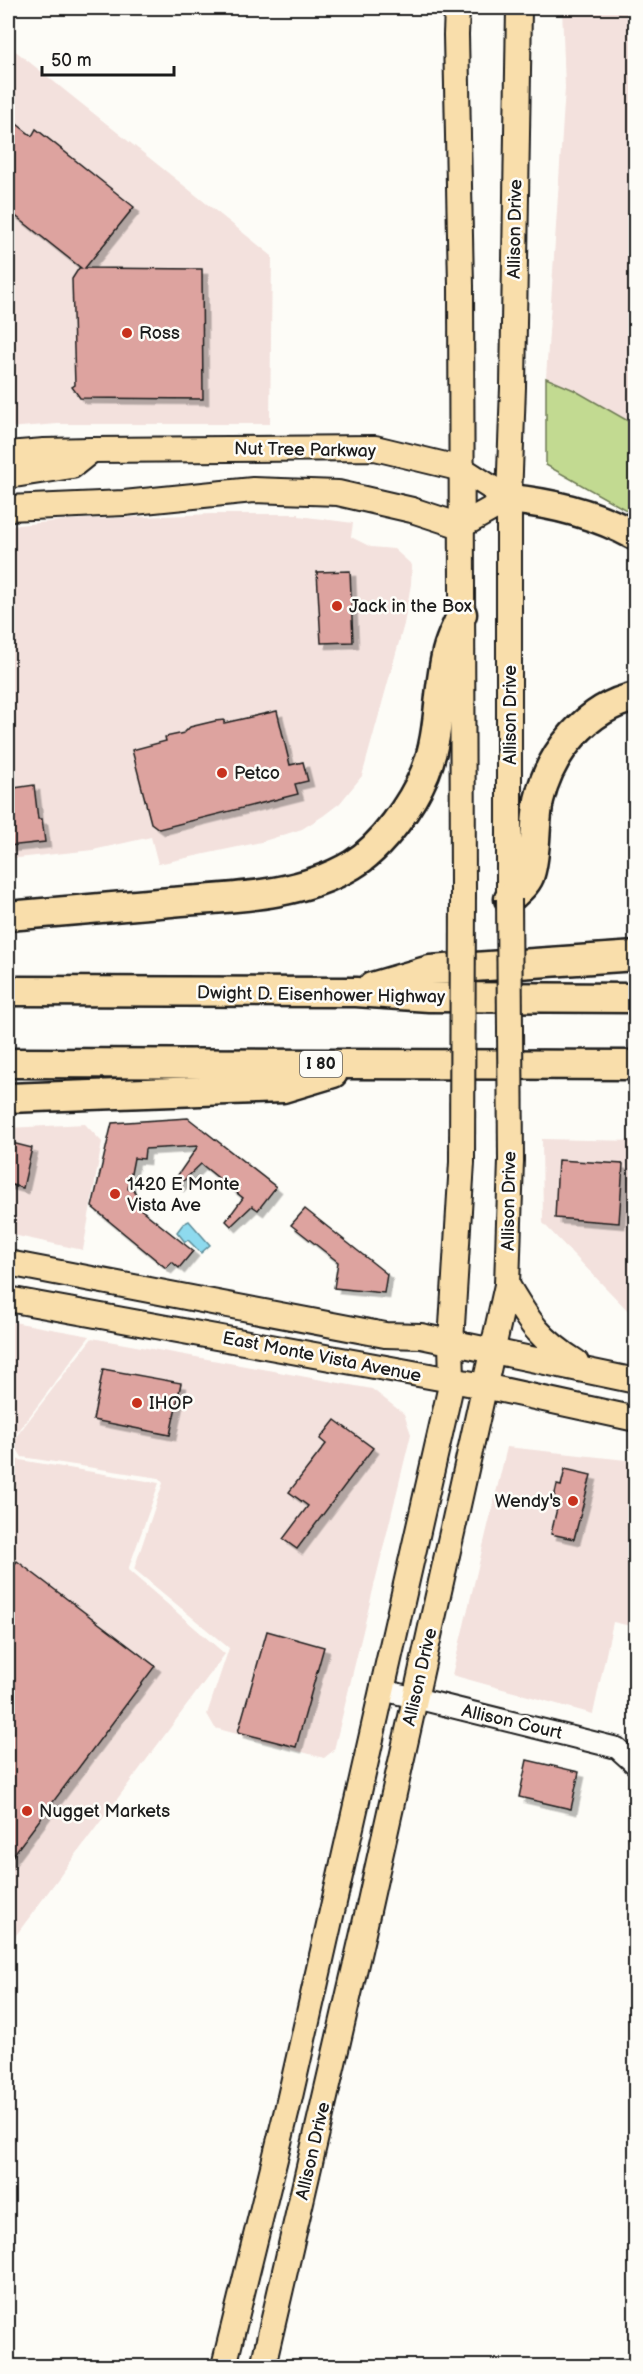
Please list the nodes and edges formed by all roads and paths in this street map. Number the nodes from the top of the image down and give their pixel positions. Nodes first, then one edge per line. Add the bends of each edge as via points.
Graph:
1 (457, 8) edge
2 (519, 8) edge
3 (92, 450) junction
4 (8, 454) edge
5 (462, 469) junction
6 (8, 476) edge
7 (509, 499) junction
8 (8, 508) edge
9 (461, 526) junction
10 (636, 536) edge
11 (462, 614) junction
12 (636, 697) edge
13 (509, 899) junction
14 (8, 916) edge
15 (636, 956) edge
16 (8, 991) edge
17 (356, 992) junction
18 (636, 998) edge
19 (8, 1063) edge
20 (362, 1064) junction
21 (636, 1065) edge
22 (8, 1098) edge
23 (8, 1263) edge
24 (45, 1270) junction
25 (8, 1283) edge
26 (507, 1285) junction
27 (158, 1292) junction
28 (8, 1299) edge
29 (36, 1305) junction
30 (452, 1342) junction
31 (493, 1351) junction
32 (591, 1371) junction
33 (452, 1381) junction
34 (636, 1381) edge
35 (484, 1386) junction
36 (636, 1419) edge
37 (383, 1690) junction
38 (415, 1698) junction
39 (636, 1766) edge
40 (224, 2367) edge
41 (263, 2367) edge

1 - 5 main road, Allison Drive
2 - 7 main road, Allison Drive
3 - 4 main road, Nut Tree Parkway
3 - 5 main road, Nut Tree Parkway via 375,448
3 - 6 main road via 72,466
5 - 7 main road, Nut Tree Parkway
5 - 9 main road, Allison Drive
7 - 9 main road
7 - 10 highway via 537,502 592,517
7 - 13 main road, Allison Drive
8 - 9 main road via 124,503 254,490 338,493
9 - 11 main road, Allison Drive
11 - 14 highway via 447,651 440,712 426,772 397,820 353,864 299,888 252,896
11 - 30 main road, Allison Drive, bridge via 462,1162
12 - 13 highway via 620,700 595,715 551,765 539,800 530,876
13 - 26 main road, Allison Drive, bridge via 511,1160
15 - 17 highway via 430,970
16 - 17 highway, Dwight D. Eisenhower Highway
17 - 18 highway, Dwight D. Eisenhower Highway via 429,998
19 - 20 highway, I 80
20 - 21 highway, I 80
20 - 22 highway via 283,1088
23 - 24 main road, East Monte Vista Avenue
24 - 25 main road via 33,1282
24 - 27 main road, East Monte Vista Avenue
26 - 31 main road, Allison Drive
26 - 32 main road via 530,1324 550,1346
27 - 29 main road via 123,1300 55,1289 41,1296
27 - 30 main road, East Monte Vista Avenue via 386,1335 416,1335
28 - 29 main road, East Monte Vista Avenue
29 - 33 main road, East Monte Vista Avenue
30 - 31 main road, East Monte Vista Avenue
30 - 33 main road, Allison Drive
31 - 32 main road, East Monte Vista Avenue
31 - 35 main road, Allison Drive
32 - 34 main road, East Monte Vista Avenue
33 - 35 main road, East Monte Vista Avenue
33 - 37 main road, Allison Drive
35 - 36 main road, East Monte Vista Avenue
35 - 38 main road, Allison Drive
37 - 38 street, Allison Court
37 - 40 main road, Allison Drive
38 - 39 street, Allison Court via 617,1748
38 - 41 main road, Allison Drive

